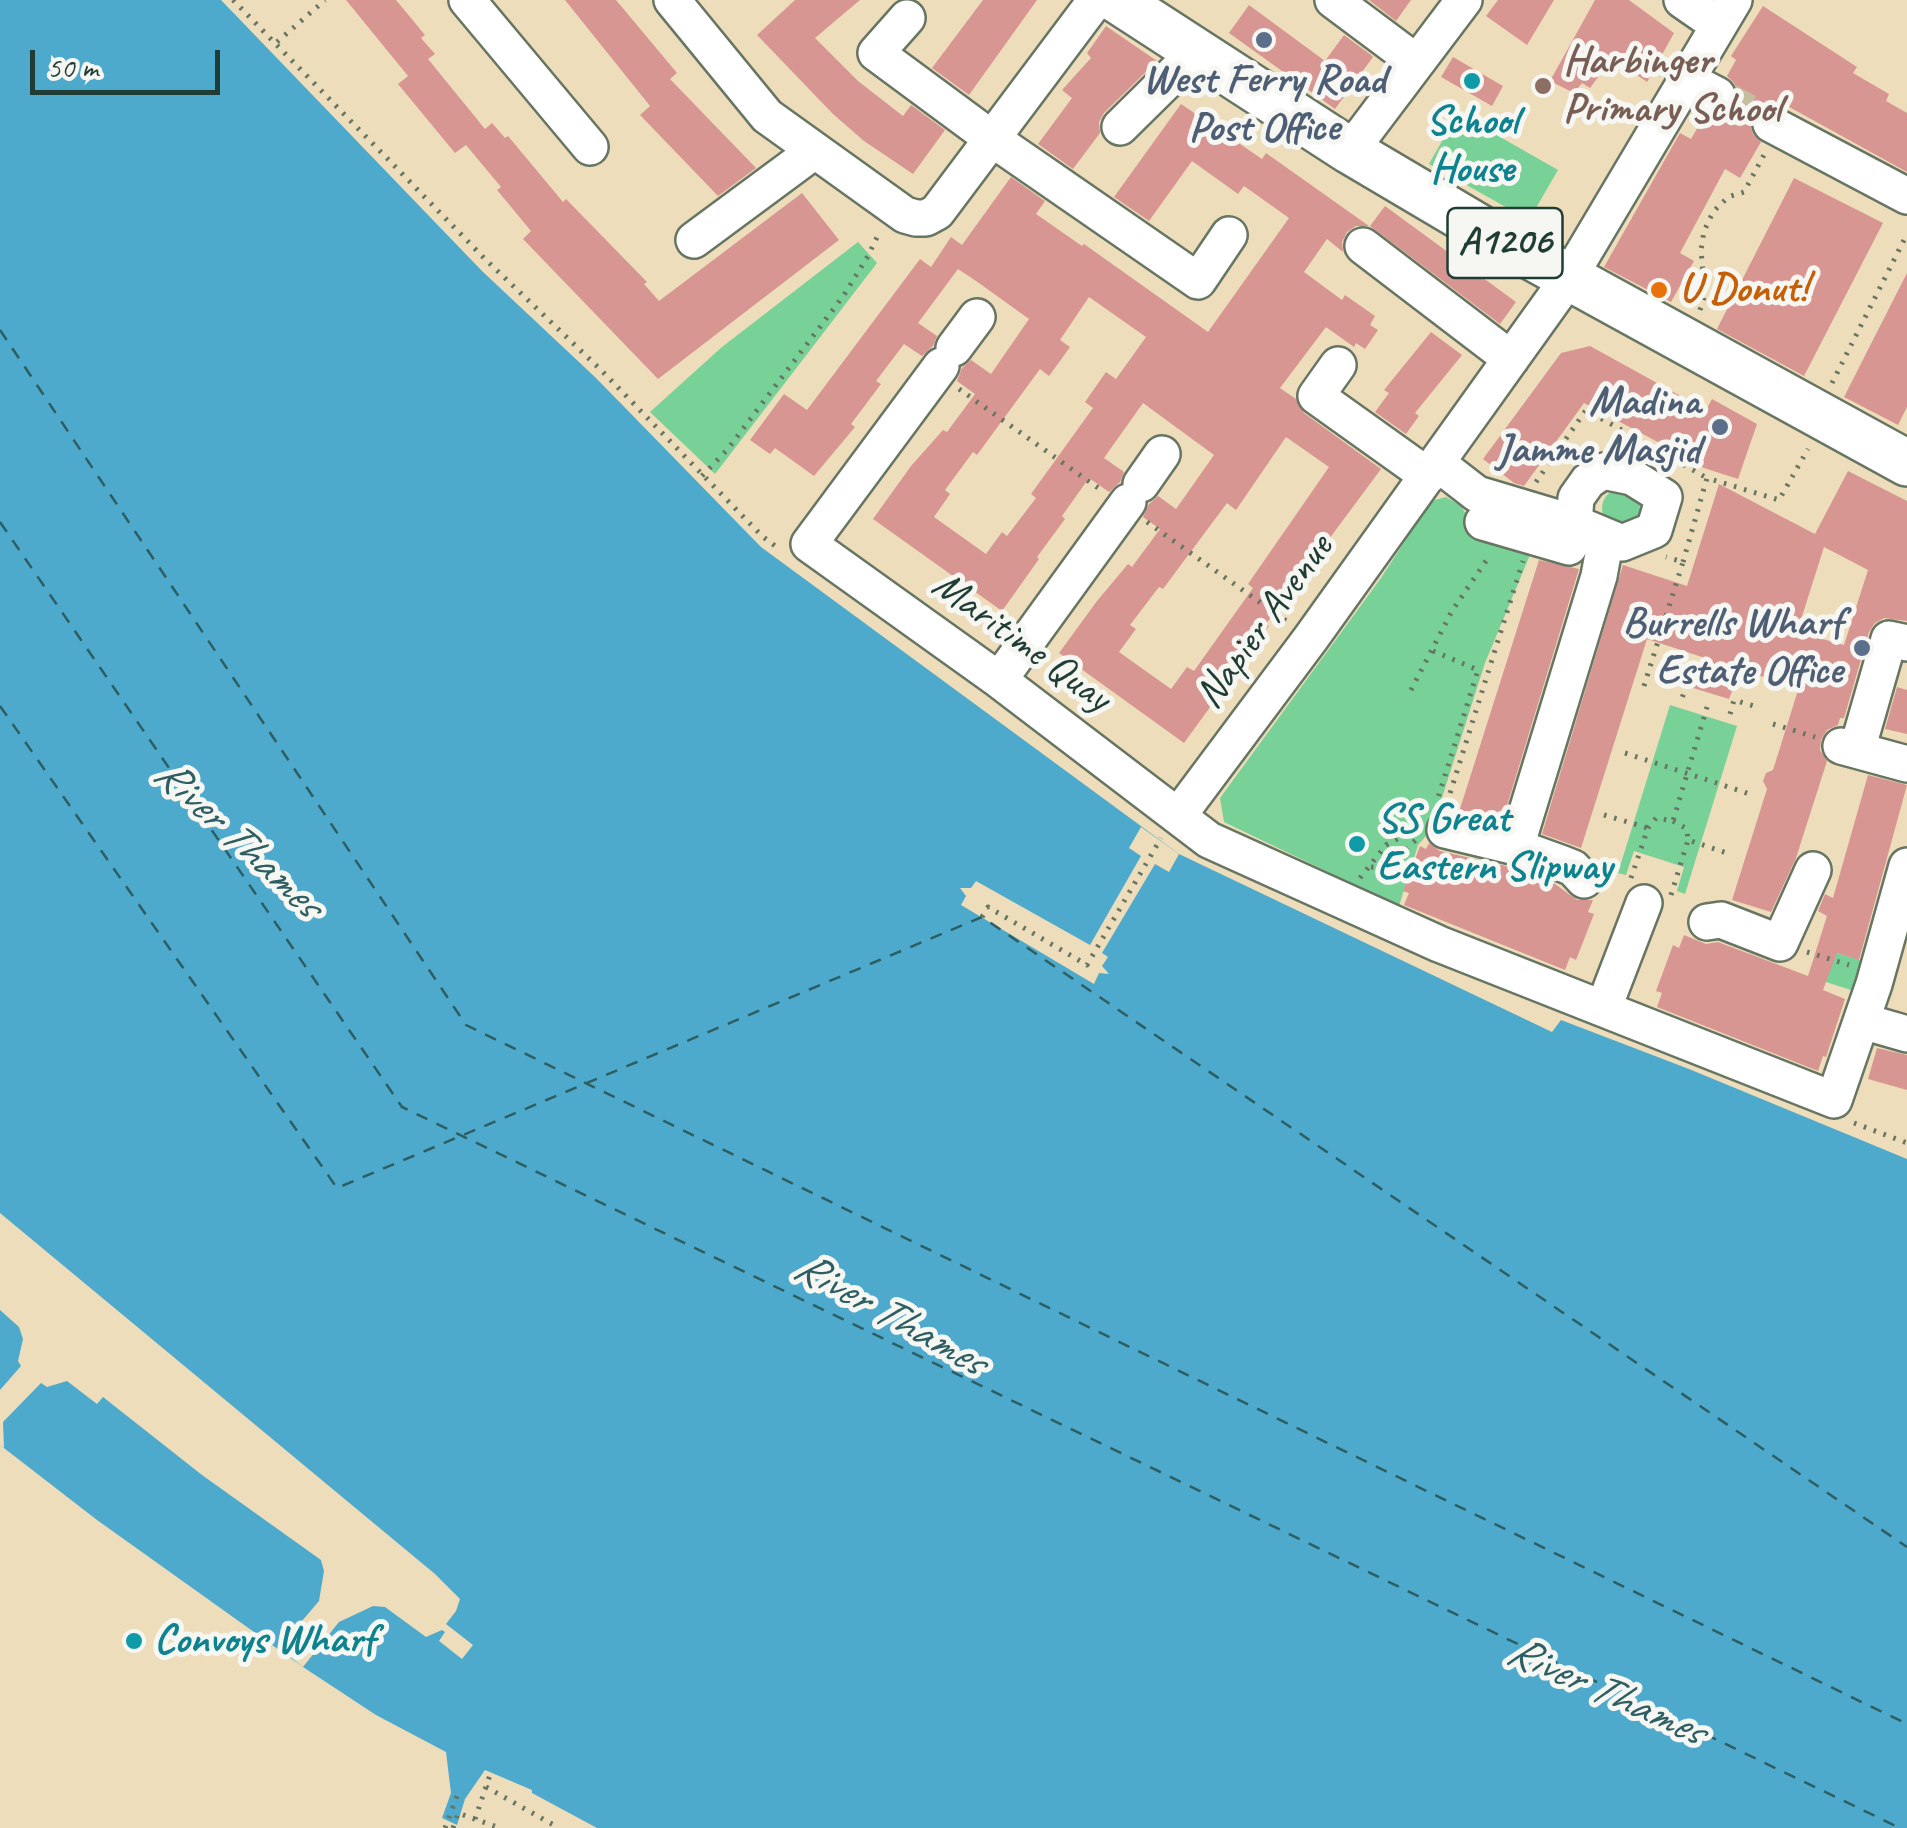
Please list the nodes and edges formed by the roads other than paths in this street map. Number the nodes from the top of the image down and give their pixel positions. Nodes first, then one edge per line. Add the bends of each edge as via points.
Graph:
1 (467, 0) edge
2 (672, 0) edge
3 (1096, 0) edge
4 (1116, 0) edge
5 (1333, 0) edge
6 (1464, 0) edge
7 (1682, 0) edge
8 (1726, 13) edge
9 (907, 18) dead end
10 (1195, 52) junction
11 (1416, 62) junction
12 (1775, 126) tunnel mouth
13 (1120, 127) dead end
14 (991, 138) junction
15 (590, 147) dead end
16 (1350, 151) junction
17 (813, 152) junction
18 (1907, 196) edge
19 (1229, 234) dead end
20 (694, 240) dead end
21 (1363, 246) dead end
22 (1568, 279) junction
23 (978, 317) dead end
24 (1511, 360) junction
25 (1338, 365) dead end
26 (1162, 454) dead end
27 (1907, 463) edge
28 (1433, 469) junction
29 (1477, 494) junction
30 (1571, 535) junction
31 (1614, 541) junction
32 (1907, 642) edge
33 (999, 680) junction
34 (1907, 764) edge
35 (1178, 816) junction
36 (1437, 822) road end
37 (1516, 848) junction
38 (1907, 866) edge
39 (1813, 870) dead end
40 (1584, 880) dead end
41 (1647, 898) road end
42 (1707, 922) dead end
43 (1604, 1007) junction
44 (1862, 1021) junction
45 (1907, 1034) edge

1 - 15 street
2 - 17 street via 767,116
3 - 14 street
4 - 10 main road, A1206
5 - 11 street
6 - 11 street
7 - 8 street
8 - 22 street, Napier Avenue via 1701,86
9 - 14 street via 876,53
10 - 13 street
10 - 16 main road, A1206
11 - 16 street
12 - 18 street
14 - 17 street via 926,218 905,215
14 - 19 street via 1198,281
16 - 22 main road, A1206
17 - 20 street
21 - 24 street
22 - 24 street, Napier Avenue
22 - 27 main road, A1206
23 - 33 street, Maritime Quay via 796,548
24 - 28 street, Napier Avenue
25 - 28 street via 1316,396
26 - 33 street
28 - 29 street
28 - 35 street, Napier Avenue
29 - 30 street
29 - 30 street via 1474,510 1482,522
30 - 31 street
30 - 31 street via 1576,498 1603,470 1632,477 1664,497 1654,530
31 - 37 street
32 - 34 street via 1889,639 1849,748
33 - 35 street, Maritime Quay
35 - 43 street via 1209,840 1341,902
36 - 37 street
37 - 40 street via 1573,868
38 - 44 street
39 - 42 street via 1780,944 1721,920
41 - 43 street
43 - 44 street via 1834,1100
44 - 45 street

